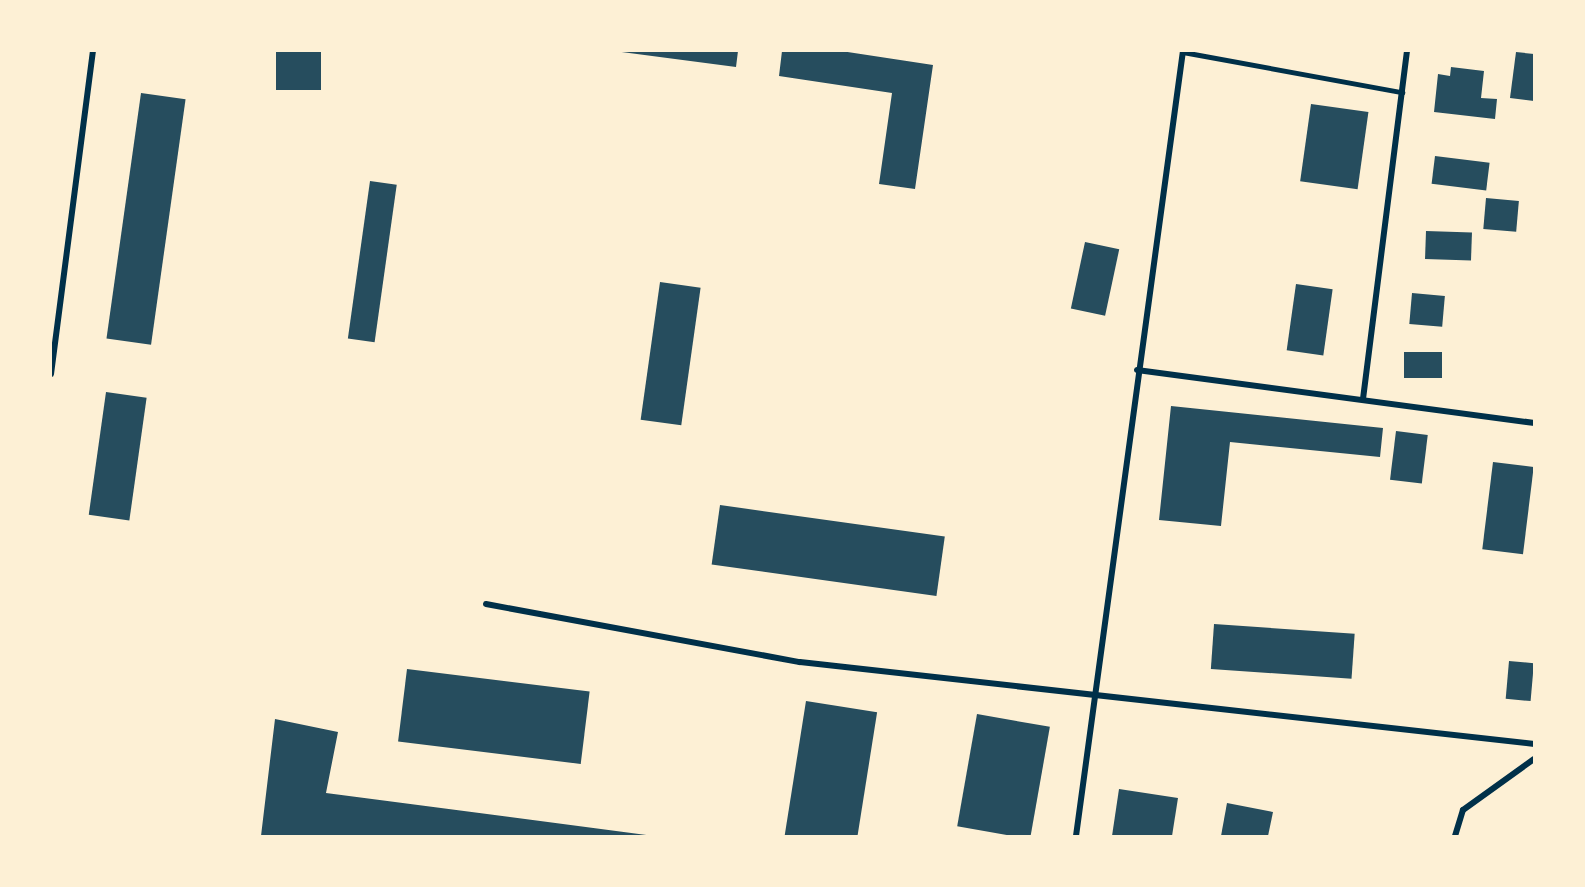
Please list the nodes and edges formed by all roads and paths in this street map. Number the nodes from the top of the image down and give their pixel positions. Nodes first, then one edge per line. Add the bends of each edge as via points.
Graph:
1 (93, 51) edge
2 (1183, 51) edge
3 (1407, 51) edge
4 (1402, 92) junction
5 (1137, 370) junction
6 (51, 374) edge
7 (1363, 399) junction
8 (1534, 423) edge
9 (486, 604) dead end
10 (1091, 692) junction
11 (1534, 744) edge
12 (1534, 759) edge
13 (1076, 836) edge
14 (1455, 836) edge

1 - 6 street
2 - 4 lane
2 - 5 street
3 - 4 street
4 - 7 street
5 - 7 street
5 - 10 street
7 - 8 street
9 - 10 street via 800,662
10 - 11 street
10 - 13 street
12 - 14 street via 1463,810

